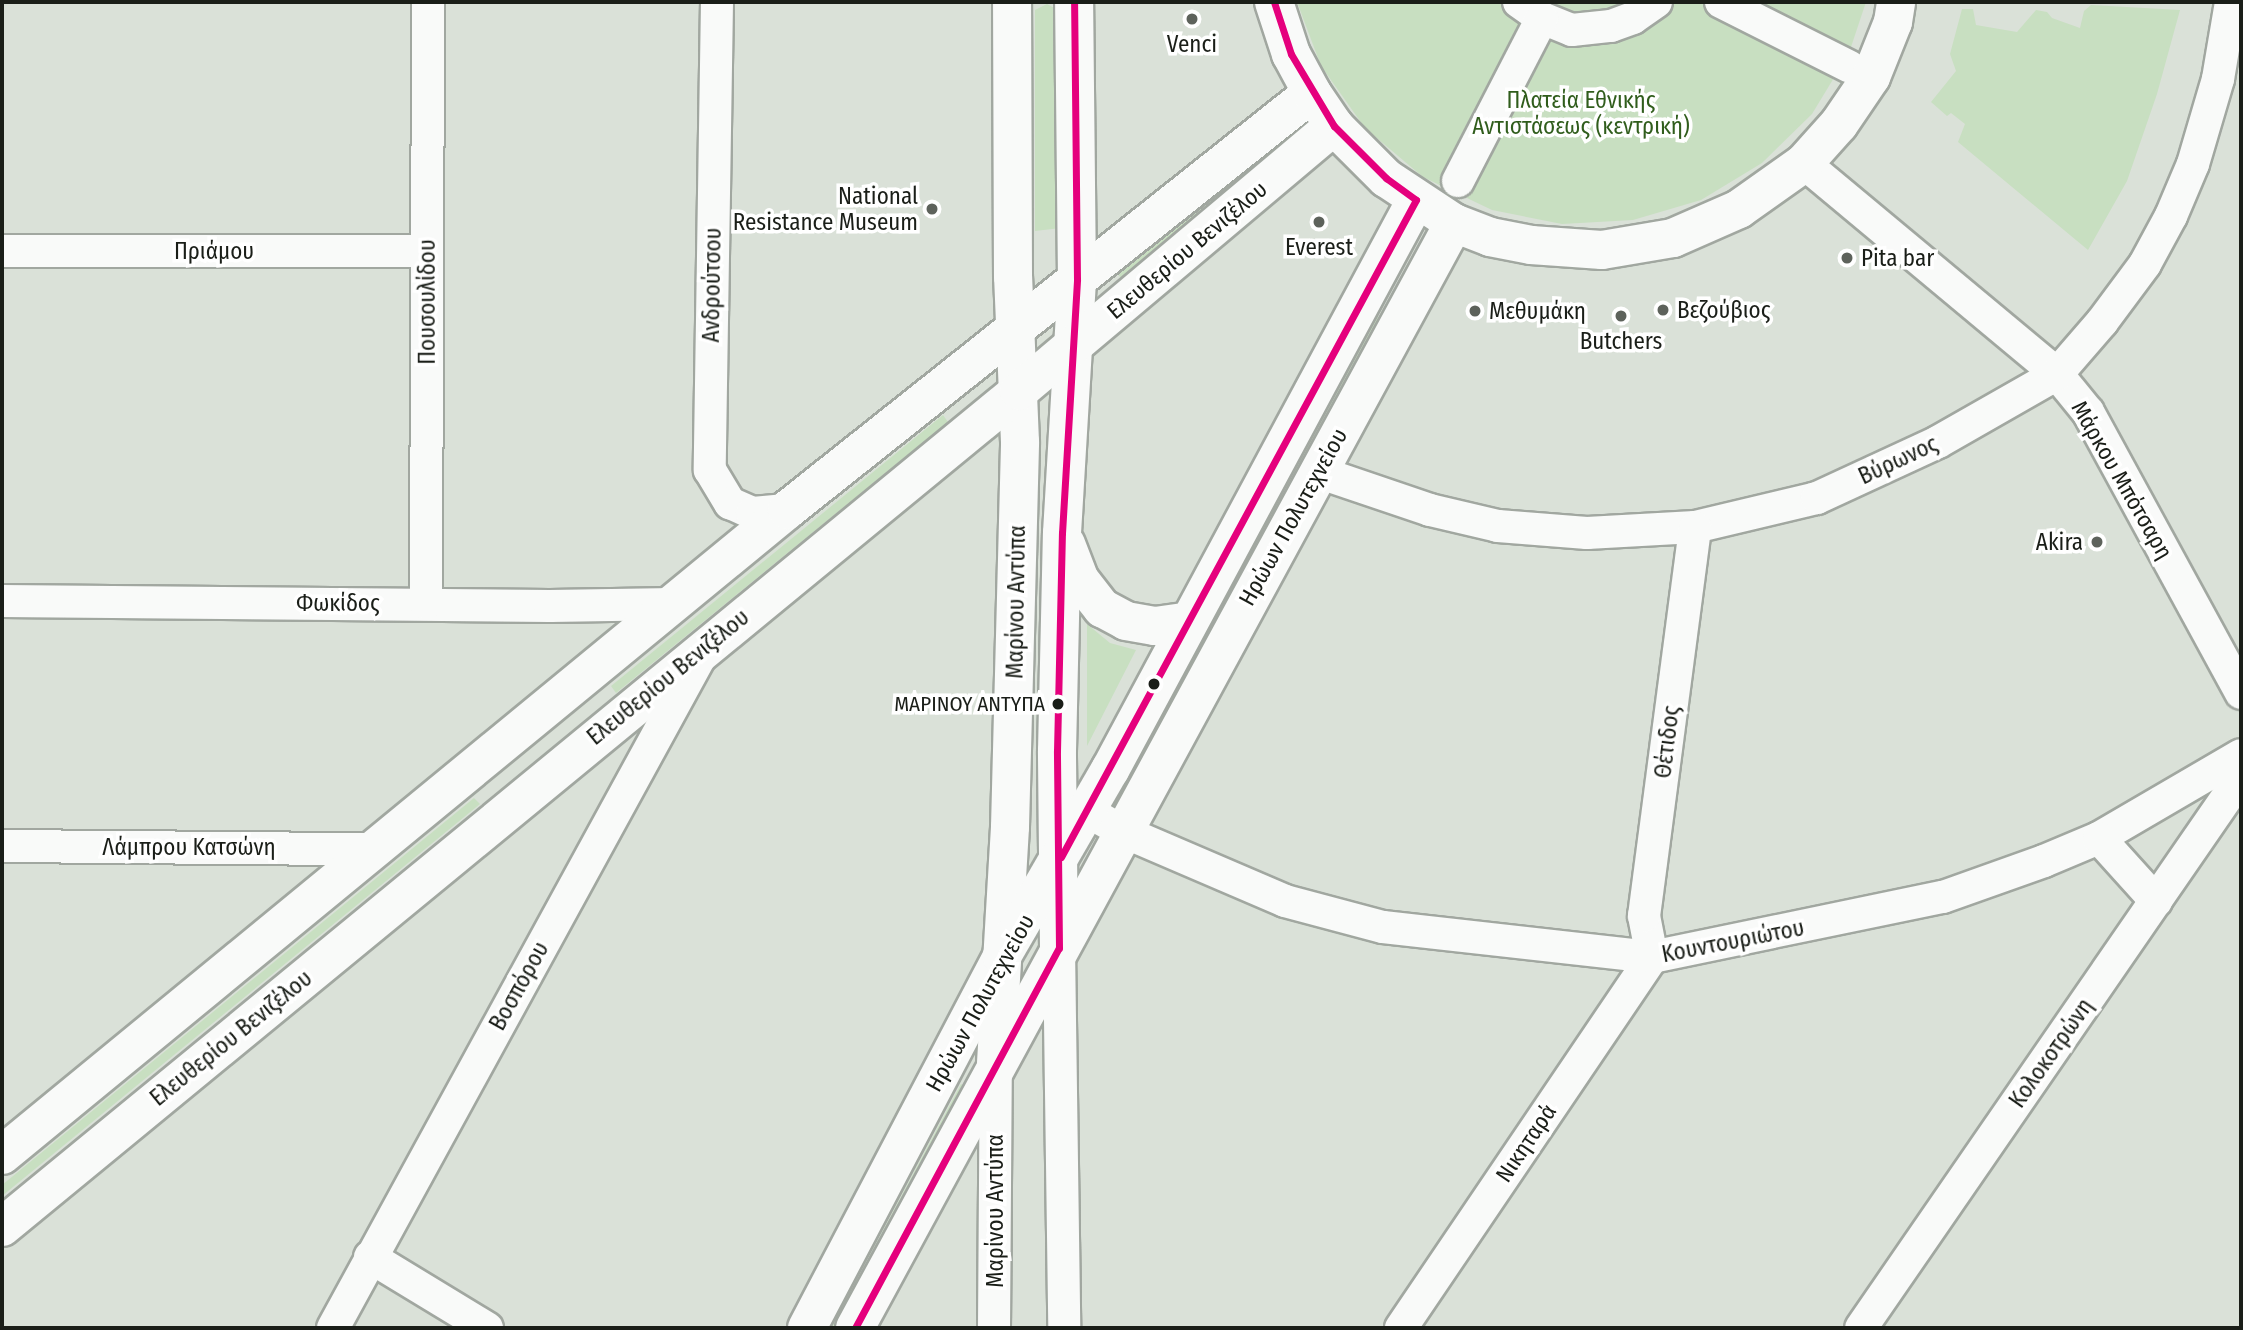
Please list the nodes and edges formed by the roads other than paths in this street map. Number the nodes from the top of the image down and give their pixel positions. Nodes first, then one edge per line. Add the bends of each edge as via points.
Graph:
1 (428, 2) edge
2 (717, 2) edge
3 (1012, 2) edge
4 (1074, 2) edge
5 (1274, 2) edge
6 (1656, 2) edge
7 (1721, 2) edge
8 (1896, 2) edge
9 (2231, 2) edge
10 (1531, 10) edge
11 (1850, 67) dead end
12 (1312, 93) junction
13 (1334, 126) junction
14 (1804, 163) junction
15 (1458, 181) dead end
16 (1416, 200) junction
17 (1454, 223) junction
18 (2, 251) edge
19 (427, 251) junction
20 (1077, 279) junction
21 (1017, 325) junction
22 (1072, 348) junction
23 (2057, 374) junction
24 (1019, 391) junction
25 (1318, 472) junction
26 (787, 510) junction
27 (1695, 527) junction
28 (1062, 533) junction
29 (2, 600) edge
30 (426, 603) junction
31 (674, 604) junction
32 (1189, 621) junction
33 (707, 645) junction
34 (2241, 693) edge
35 (2241, 755) edge
36 (2241, 777) edge
37 (1087, 811) junction
38 (1122, 831) junction
39 (2099, 838) junction
40 (2, 846) edge
41 (377, 849) junction
42 (1058, 863) junction
43 (2156, 901) junction
44 (1059, 948) junction
45 (1002, 956) junction
46 (1652, 957) junction
47 (996, 1063) junction
48 (2, 1155) edge
49 (2, 1227) edge
50 (370, 1257) junction
51 (333, 1328) edge
52 (487, 1328) edge
53 (807, 1328) edge
54 (855, 1328) edge
55 (994, 1328) edge
56 (1064, 1328) edge
57 (1401, 1328) edge
58 (1861, 1328) edge

1 - 19 street, Πουσουλίδου
2 - 26 street, Ανδρούτσου via 710,470 730,503 752,513
3 - 21 main road, Μαρίνου Αντύπα
4 - 20 main road, Μαρίνου Αντύπα
5 - 12 main road via 1290,54
6 - 10 street via 1611,26 1572,30
7 - 11 street
8 - 14 main road via 1871,77 1839,124
9 - 23 street, Βύρωνος via 2212,101 2171,216 2145,264
10 - 15 street
12 - 13 main road
12 - 20 main road, Ελευθερίου Βενιζέλου
13 - 16 main road via 1367,161
13 - 22 main road, Ελευθερίου Βενιζέλου
14 - 17 main road via 1739,209 1673,239 1602,250 1531,245 1490,237
14 - 23 street, Μάρκου Μπότσαρη
16 - 17 main road
16 - 32 main road, Ηρώων Πολυτεχνείου
17 - 25 main road, Ηρώων Πολυτεχνείου
18 - 19 street, Πριάμου
19 - 30 street, Πουσουλίδου
20 - 21 main road, Ελευθερίου Βενιζέλου
20 - 22 main road, Μαρίνου Αντύπα
21 - 24 main road, Μαρίνου Αντύπα
21 - 26 main road, Ελευθερίου Βενιζέλου
22 - 24 main road, Ελευθερίου Βενιζέλου
22 - 28 main road, Μαρίνου Αντύπα
23 - 27 street, Βύρωνος via 1938,442 1817,498
23 - 34 street, Μάρκου Μπότσαρη via 2088,412
24 - 33 main road, Ελευθερίου Βενιζέλου
24 - 45 main road, Μαρίνου Αντύπα via 1013,729
25 - 27 street, Βύρωνος via 1430,510 1498,526 1587,533
25 - 38 main road, Ηρώων Πολυτεχνείου
26 - 31 main road, Ελευθερίου Βενιζέλου
27 - 46 street, Θέτιδος via 1644,916
28 - 32 main road via 1080,580 1102,608 1126,621 1155,626
28 - 42 main road, Μαρίνου Αντύπα
29 - 30 street, Φωκίδος
30 - 31 street, Φωκίδος
31 - 41 main road, Ελευθερίου Βενιζέλου
32 - 37 main road, Ηρώων Πολυτεχνείου
33 - 49 main road, Ελευθερίου Βενιζέλου
33 - 50 street, Βοσπόρου
35 - 39 street, Κουντουριώτου
36 - 43 street, Κολοκοτρώνη
37 - 38 street, Κουντουριώτου
37 - 42 main road, Ηρώων Πολυτεχνείου
38 - 44 main road, Ηρώων Πολυτεχνείου
38 - 46 street, Κουντουριώτου via 1285,901 1383,927
39 - 43 street
39 - 46 street, Κουντουριώτου via 1943,897
40 - 41 street, Λάμπρου Κατσώνη
41 - 48 main road, Ελευθερίου Βενιζέλου
42 - 44 main road, Μαρίνου Αντύπα
42 - 45 main road, Ηρώων Πολυτεχνείου
43 - 58 street, Κολοκοτρώνη
44 - 47 main road, Ηρώων Πολυτεχνείου
44 - 56 street, Μαρίνου Αντύπα
45 - 47 main road, Μαρίνου Αντύπα
45 - 53 main road, Ηρώων Πολυτεχνείου
46 - 57 street, Νικηταρά
47 - 54 main road, Ηρώων Πολυτεχνείου
47 - 55 street, Μαρίνου Αντύπα
50 - 51 street, Βοσπόρου
50 - 52 street

